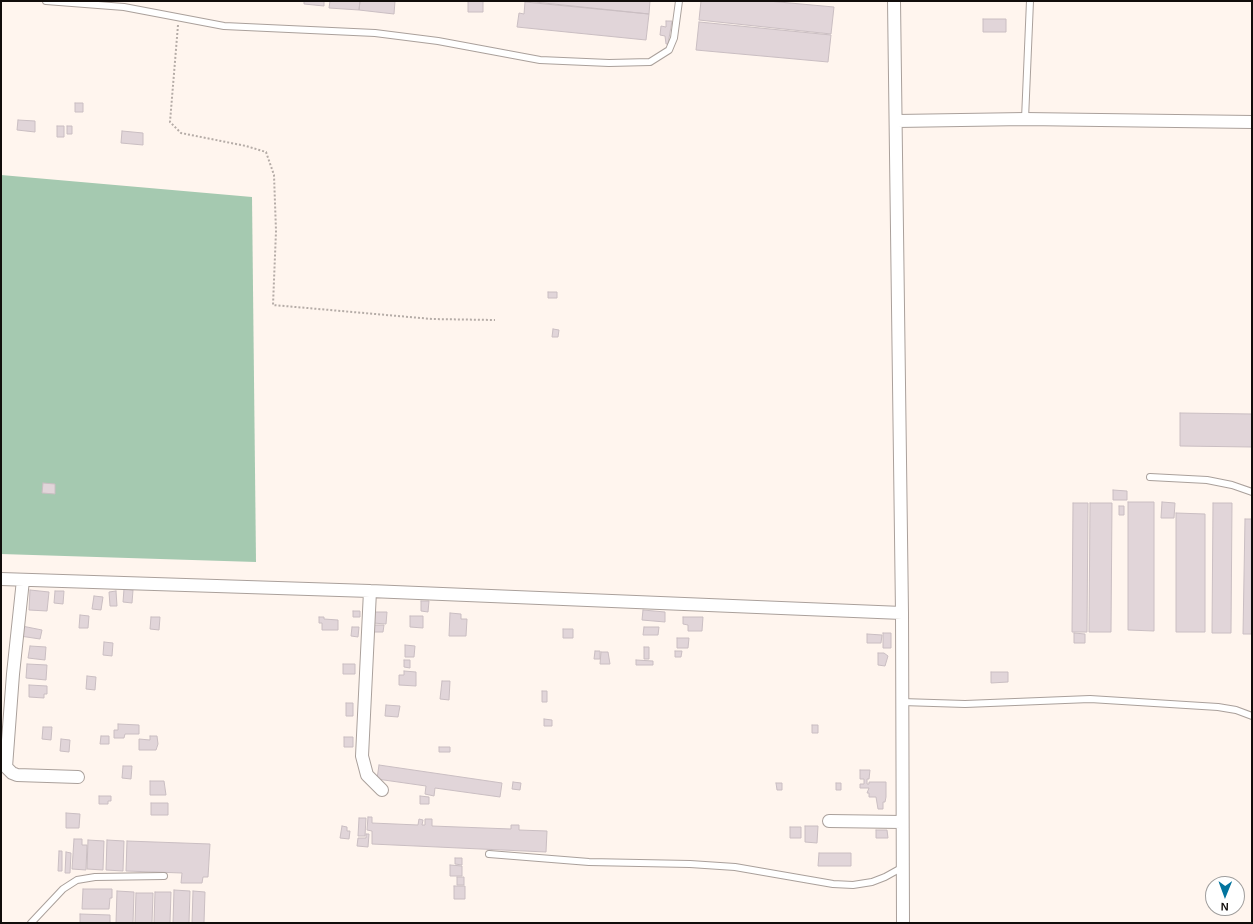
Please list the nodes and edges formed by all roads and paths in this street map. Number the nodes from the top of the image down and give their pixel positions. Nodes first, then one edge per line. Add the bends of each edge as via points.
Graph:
1 (46, 1) edge
2 (679, 1) edge
3 (894, 1) edge
4 (1030, 1) edge
5 (178, 18) junction
6 (1025, 119) junction
7 (896, 121) junction
8 (1252, 122) edge
9 (495, 320) dead end
10 (1150, 477) dead end
11 (1252, 492) edge
12 (1, 579) edge
13 (23, 580) junction
14 (370, 591) junction
15 (902, 613) junction
16 (902, 702) junction
17 (1252, 716) edge
18 (78, 777) dead end
19 (382, 790) dead end
20 (829, 821) dead end
21 (902, 822) junction
22 (489, 854) dead end
23 (903, 867) junction
24 (164, 876) dead end
25 (31, 923) edge
26 (903, 923) edge

1 - 5 lane via 112,6
2 - 5 lane via 674,38 669,50 650,62 610,64 540,60 398,36 338,31 249,29
3 - 7 street
4 - 6 lane
5 - 9 path via 170,122 182,133 266,152 274,175 276,231 273,305 416,318
6 - 7 street
6 - 8 street
7 - 15 street
10 - 11 lane via 1207,480
12 - 13 street
13 - 14 street
13 - 18 street via 6,767 17,775
14 - 15 street
14 - 19 street via 362,756 367,775
15 - 16 street
16 - 17 lane via 987,704 1090,699 1218,707
16 - 21 street
20 - 21 street
21 - 23 street
22 - 23 lane via 589,862 735,867 833,884 854,885 885,877
23 - 26 street
24 - 25 lane via 95,877 77,880 63,889

